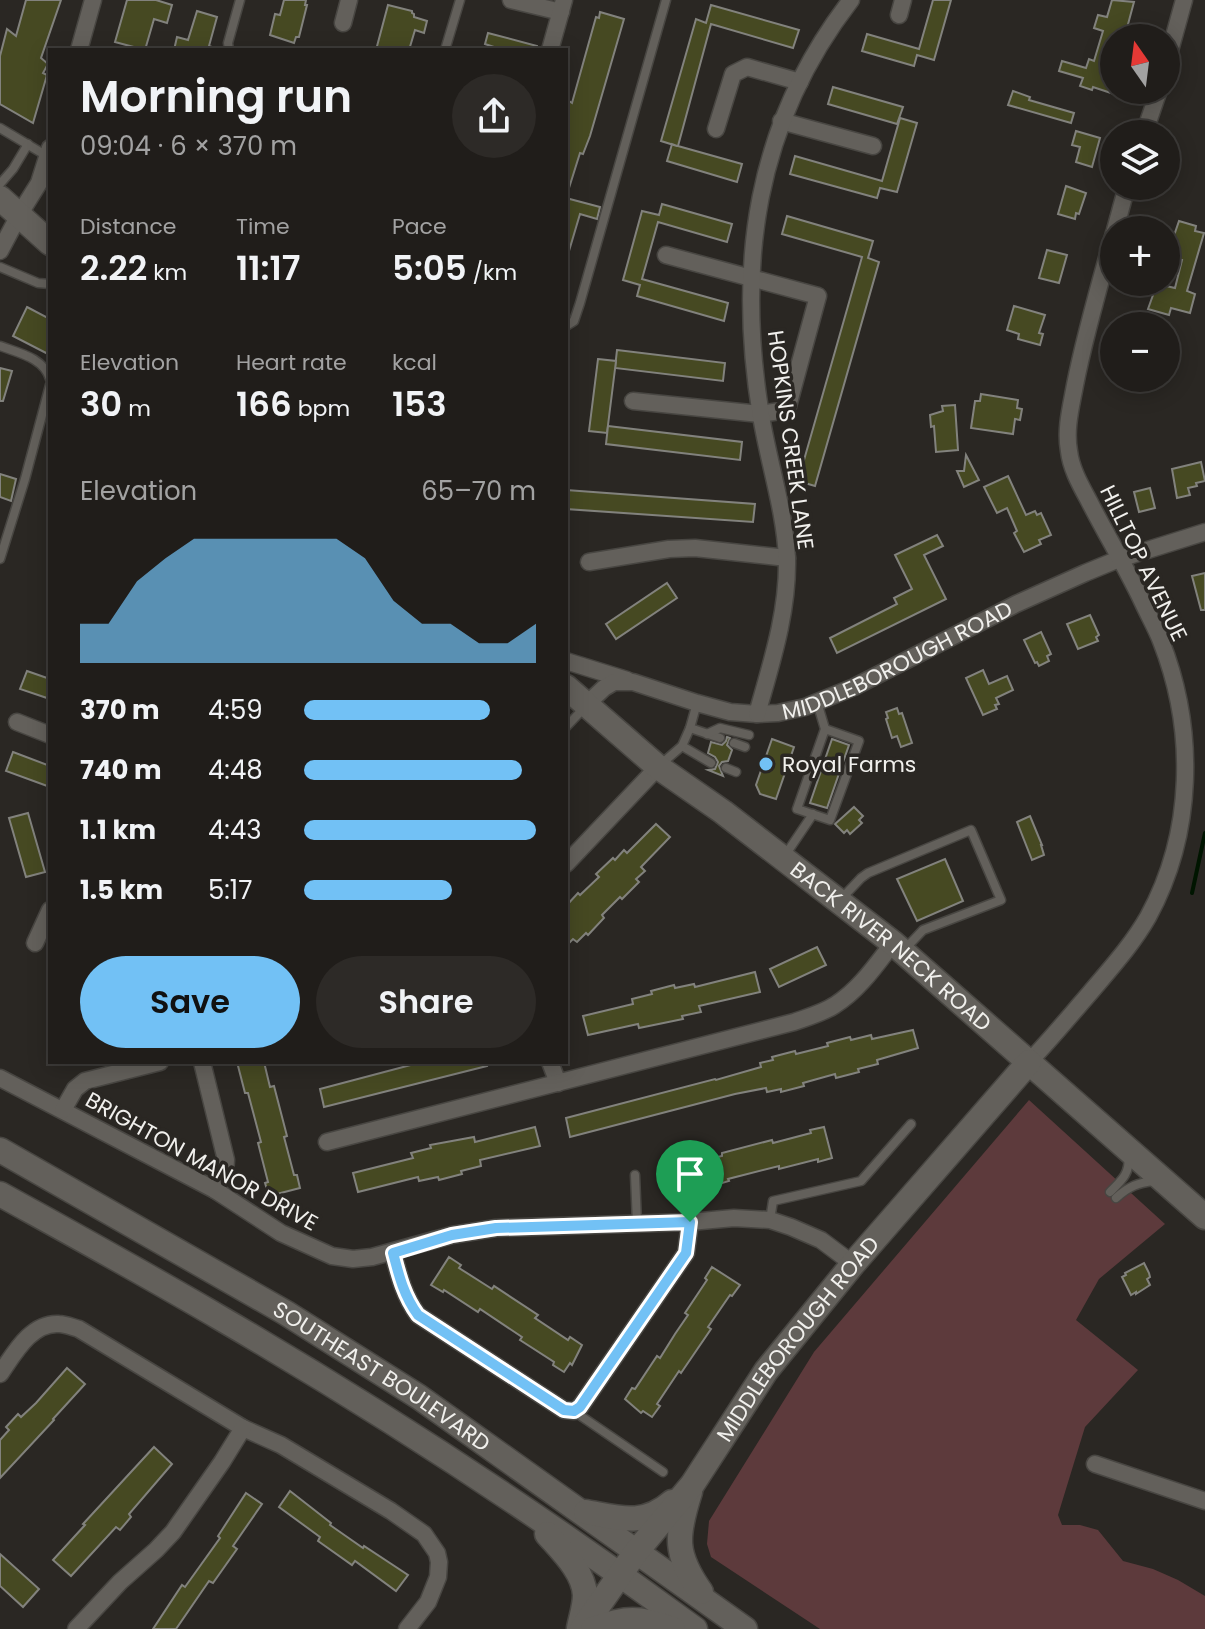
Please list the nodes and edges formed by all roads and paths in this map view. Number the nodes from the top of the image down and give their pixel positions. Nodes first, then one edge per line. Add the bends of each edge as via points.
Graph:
1 (93, 0) edge
2 (240, 0) edge
3 (349, 0) edge
4 (460, 0) edge
5 (511, 0) edge
6 (666, 0) edge
7 (851, 0) edge
8 (1184, 0) edge
9 (563, 6) edge
10 (343, 23) dead end
11 (1177, 24) edge
12 (80, 48) edge
13 (229, 48) edge
14 (446, 48) edge
15 (551, 48) edge
16 (800, 82) junction
17 (781, 121) junction
18 (0, 128) edge
19 (716, 129) dead end
20 (28, 144) junction
21 (873, 146) dead end
22 (48, 152) edge
23 (48, 155) edge
24 (0, 184) edge
25 (0, 198) edge
26 (19, 215) junction
27 (48, 241) edge
28 (0, 251) edge
29 (666, 255) dead end
30 (0, 267) edge
31 (751, 279) junction
32 (1100, 282) edge
33 (48, 284) edge
34 (568, 325) edge
35 (0, 346) edge
36 (48, 375) edge
37 (48, 390) edge
38 (633, 401) dead end
39 (760, 414) junction
40 (1205, 532) edge
41 (787, 558) junction
42 (0, 559) edge
43 (1119, 559) junction
44 (589, 562) dead end
45 (568, 662) edge
46 (633, 682) junction
47 (568, 689) edge
48 (817, 702) junction
49 (697, 703) junction
50 (587, 704) junction
51 (757, 714) junction
52 (17, 722) dead end
53 (568, 725) edge
54 (690, 728) junction
55 (825, 729) junction
56 (48, 734) edge
57 (707, 734) junction
58 (749, 735) dead end
59 (720, 738) dead end
60 (734, 743) dead end
61 (682, 746) junction
62 (745, 747) dead end
63 (711, 763) dead end
64 (658, 767) junction
65 (726, 768) dead end
66 (736, 772) dead end
67 (813, 814) junction
68 (783, 858) junction
69 (568, 862) edge
70 (839, 902) junction
71 (48, 914) edge
72 (35, 943) dead end
73 (897, 948) junction
74 (1029, 1062) junction
75 (152, 1064) edge
76 (202, 1064) edge
77 (551, 1064) edge
78 (0, 1078) edge
79 (558, 1083) junction
80 (63, 1110) junction
81 (911, 1124) dead end
82 (327, 1142) dead end
83 (1126, 1149) junction
84 (0, 1150) edge
85 (635, 1175) dead end
86 (1163, 1180) junction
87 (215, 1190) junction
88 (0, 1194) edge
89 (1205, 1217) edge
90 (770, 1220) junction
91 (690, 1222) junction
92 (637, 1223) junction
93 (393, 1253) junction
94 (853, 1264) junction
95 (0, 1374) edge
96 (574, 1411) junction
97 (243, 1428) junction
98 (1095, 1464) dead end
99 (663, 1472) dead end
100 (692, 1485) junction
101 (1205, 1501) edge
102 (520, 1506) junction
103 (581, 1511) junction
104 (636, 1552) junction
105 (621, 1574) junction
106 (709, 1604) junction
107 (76, 1629) edge
108 (407, 1629) edge
109 (581, 1629) edge
110 (593, 1629) edge
111 (673, 1629) edge
112 (695, 1629) edge
113 (745, 1629) edge

1 - 12 street
2 - 13 lane
3 - 10 street
4 - 14 lane
5 - 9 street
6 - 34 lane via 580,303
7 - 16 street, HOPKINS CREEK LANE
8 - 11 street
9 - 15 street
16 - 17 street, HOPKINS CREEK LANE
16 - 19 street via 747,67 733,74
17 - 21 street
17 - 31 street, HOPKINS CREEK LANE via 757,212
18 - 20 lane
20 - 22 lane
20 - 24 lane
23 - 26 street via 39,183
25 - 26 main road
26 - 27 main road
26 - 28 street
29 - 31 street
30 - 33 lane
31 - 39 street, HOPKINS CREEK LANE
31 - 39 street via 818,296 787,410
32 - 43 street, HILLTOP AVENUE via 1067,430 1077,477
35 - 36 lane via 38,362
37 - 42 lane
38 - 39 street
39 - 41 street, HOPKINS CREEK LANE
40 - 43 street, MIDDLEBOROUGH ROAD
41 - 44 street via 695,548
41 - 51 street, HOPKINS CREEK LANE via 782,619
43 - 48 street, MIDDLEBOROUGH ROAD
43 - 74 street, HILLTOP AVENUE via 1161,641 1174,680 1186,750 1181,826 1163,885 1134,939
45 - 46 street, MIDDLEBOROUGH ROAD
46 - 49 street, MIDDLEBOROUGH ROAD
46 - 50 street via 614,682
47 - 50 main road, BACK RIVER NECK ROAD
48 - 51 street, MIDDLEBOROUGH ROAD
48 - 55 lane
49 - 51 street, MIDDLEBOROUGH ROAD
49 - 54 lane
50 - 53 lane
50 - 64 main road, BACK RIVER NECK ROAD
52 - 56 street
54 - 57 lane
54 - 61 lane
55 - 67 lane via 797,809
55 - 67 lane via 859,741 830,820
57 - 58 lane via 720,728
57 - 59 lane
60 - 62 lane
61 - 63 lane
61 - 64 lane
64 - 68 main road, BACK RIVER NECK ROAD
64 - 69 street
65 - 66 lane
67 - 68 lane
68 - 70 main road, BACK RIVER NECK ROAD
70 - 73 main road, BACK RIVER NECK ROAD
70 - 73 lane via 868,873 971,830 1001,900 923,930
71 - 72 street
73 - 74 main road, BACK RIVER NECK ROAD
73 - 79 street via 849,994 821,1012
74 - 83 main road, BACK RIVER NECK ROAD
74 - 94 main road, MIDDLEBOROUGH ROAD
75 - 80 street via 85,1081
76 - 87 street via 226,1160
77 - 79 street
78 - 80 street, BRIGHTON MANOR DRIVE
79 - 82 street
80 - 87 street, BRIGHTON MANOR DRIVE
81 - 90 lane via 861,1181 773,1201
83 - 86 main road, BACK RIVER NECK ROAD
83 - 86 lane via 1127,1172 1113,1195 1133,1184
84 - 103 main road, SOUTHEAST BOULEVARD via 286,1313 419,1397
85 - 92 lane
86 - 89 main road, BACK RIVER NECK ROAD
87 - 93 street, BRIGHTON MANOR DRIVE via 281,1233 332,1256
88 - 102 main road, SOUTHEAST BOULEVARD via 224,1320
90 - 91 street, BRIGHTON MANOR DRIVE
90 - 94 street, BRIGHTON MANOR DRIVE via 821,1240
91 - 92 street, BRIGHTON MANOR DRIVE
91 - 96 street via 686,1253
92 - 93 street, BRIGHTON MANOR DRIVE via 496,1228
93 - 96 street via 403,1291 418,1315 564,1410
94 - 100 main road, MIDDLEBOROUGH ROAD via 766,1371
95 - 97 street via 34,1331 60,1324 92,1336
96 - 99 lane
97 - 107 street via 173,1532
97 - 108 street via 281,1445 424,1534 437,1553 438,1577 428,1602
98 - 101 street
100 - 103 main road via 664,1509 632,1520
100 - 104 main road, MIDDLEBOROUGH ROAD
100 - 106 main road via 679,1544 687,1573
102 - 105 main road, SOUTHEAST BOULEVARD
102 - 109 main road via 563,1552 584,1584
103 - 104 main road, SOUTHEAST BOULEVARD
104 - 105 main road, MIDDLEBOROUGH ROAD
104 - 106 main road, SOUTHEAST BOULEVARD
105 - 109 main road, MIDDLEBOROUGH ROAD
105 - 112 main road, SOUTHEAST BOULEVARD
106 - 113 main road, SOUTHEAST BOULEVARD
110 - 111 main road via 627,1619

